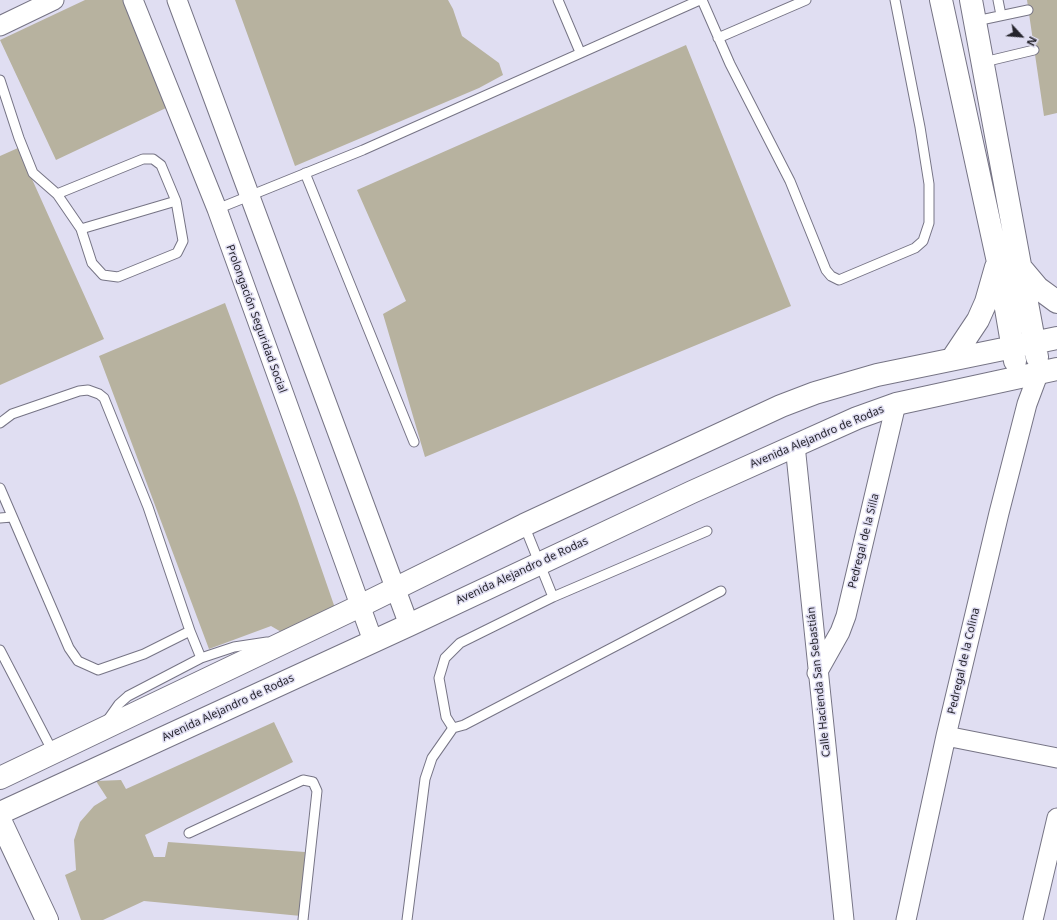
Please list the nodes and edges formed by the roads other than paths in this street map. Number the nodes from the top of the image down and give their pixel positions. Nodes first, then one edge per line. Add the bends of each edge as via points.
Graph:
1 (54, 0) edge
2 (132, 0) edge
3 (177, 0) edge
4 (558, 0) edge
5 (701, 0) edge
6 (895, 0) edge
7 (941, 0) edge
8 (955, 0) edge
9 (971, 0) edge
10 (998, 0) edge
11 (801, 1) edge
12 (1028, 10) dead end
13 (1001, 15) junction
14 (976, 21) junction
15 (0, 26) edge
16 (718, 38) junction
17 (1034, 50) dead end
18 (580, 52) junction
19 (984, 62) junction
20 (0, 80) edge
21 (305, 173) junction
22 (57, 194) junction
23 (250, 195) junction
24 (176, 201) junction
25 (217, 209) junction
26 (81, 229) junction
27 (998, 262) junction
28 (1022, 269) junction
29 (1057, 302) edge
30 (1057, 338) edge
31 (1035, 344) junction
32 (1013, 347) junction
33 (952, 359) junction
34 (1048, 370) edge
35 (1018, 377) junction
36 (896, 404) junction
37 (1027, 404) junction
38 (0, 423) edge
39 (414, 442) dead end
40 (795, 444) junction
41 (0, 488) edge
42 (12, 516) junction
43 (0, 518) edge
44 (524, 525) junction
45 (707, 531) dead end
46 (539, 562) junction
47 (395, 589) junction
48 (721, 591) dead end
49 (553, 597) junction
50 (360, 606) junction
51 (409, 625) junction
52 (190, 631) junction
53 (286, 641) junction
54 (373, 641) junction
55 (0, 650) edge
56 (201, 658) junction
57 (817, 673) junction
58 (453, 728) junction
59 (100, 731) junction
60 (946, 736) junction
61 (53, 752) junction
62 (1057, 758) edge
63 (0, 778) edge
64 (0, 813) edge
65 (1057, 818) edge
66 (0, 820) edge
67 (189, 833) dead end
68 (47, 920) edge
69 (303, 920) edge
70 (407, 920) edge
71 (844, 920) edge
72 (906, 920) edge
73 (1034, 920) edge

1 - 15 street
2 - 25 street, Prolongación Seguridad Social
3 - 23 street
4 - 18 lane
5 - 16 lane
5 - 18 lane
6 - 16 lane via 928,177 929,224 923,241 915,248 846,279 835,279 826,270 790,181
7 - 27 street
8 - 19 street via 966,50 972,57
9 - 14 street
10 - 13 lane
11 - 16 lane
12 - 13 lane
13 - 14 lane
14 - 19 street
17 - 19 lane
18 - 21 lane via 485,96
19 - 28 street
20 - 22 lane via 33,173
21 - 23 lane
21 - 39 lane
22 - 24 lane via 143,159 153,159 161,165
22 - 26 lane
23 - 25 lane
23 - 47 street
24 - 26 lane
24 - 26 lane via 183,241 177,253 118,277 103,275 92,263
25 - 50 street, Prolongación Seguridad Social
27 - 32 street
27 - 33 street via 978,320
28 - 29 street via 1038,288
28 - 31 street
30 - 31 street
31 - 32 street
31 - 34 street
32 - 33 street
32 - 35 street
33 - 44 street via 877,375 795,401
34 - 35 street, Avenida Alejandro de Rodas
34 - 37 street, Pedregal de la Colina
35 - 36 street, Avenida Alejandro de Rodas
35 - 37 street
36 - 40 street, Avenida Alejandro de Rodas
36 - 57 street, Pedregal de la Silla via 846,616
37 - 60 street, Pedregal de la Colina
38 - 52 lane via 12,414 79,391 88,390 104,398 148,507
40 - 46 street, Avenida Alejandro de Rodas
40 - 57 street, Calle Hacienda San Sebastián
41 - 42 lane
42 - 43 lane
42 - 52 lane via 69,648 78,661 98,670 144,654
44 - 46 lane
44 - 47 street
45 - 49 lane
46 - 49 lane
46 - 51 street, Avenida Alejandro de Rodas
47 - 50 street
47 - 51 street
48 - 58 lane via 464,725
49 - 58 lane via 460,643 445,658 439,678 446,717
50 - 53 street
50 - 54 street, Prolongación Seguridad Social
51 - 54 street, Avenida Alejandro de Rodas
52 - 56 lane
53 - 56 lane via 234,647
53 - 59 street
54 - 64 street, Avenida Alejandro de Rodas
55 - 61 lane
56 - 59 lane via 128,696 114,710
57 - 71 street, Calle Hacienda San Sebastián
58 - 70 lane via 432,758 425,779
59 - 61 street
60 - 62 street
60 - 72 street, Pedregal de la Colina
61 - 63 street
65 - 73 street
66 - 68 street
67 - 69 lane via 304,780 313,782 317,791

